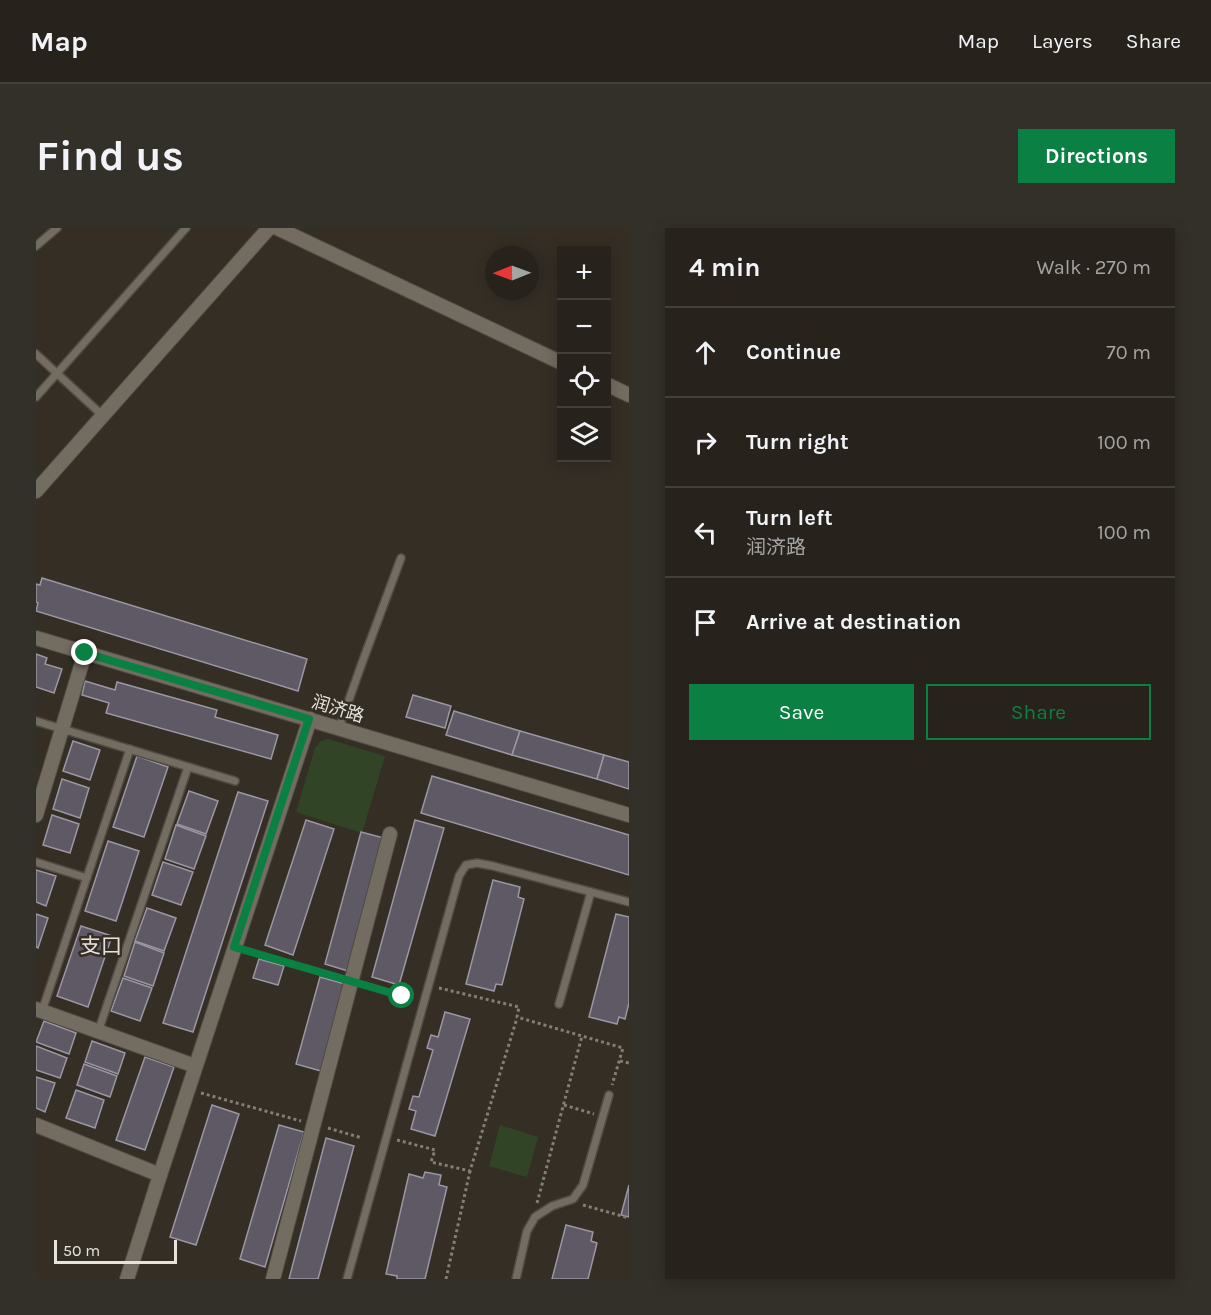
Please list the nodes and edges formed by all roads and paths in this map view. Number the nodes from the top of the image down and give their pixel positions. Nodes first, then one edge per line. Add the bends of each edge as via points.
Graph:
1 (57, 228) edge
2 (186, 228) edge
3 (269, 228) edge
4 (277, 228) edge
5 (36, 246) edge
6 (36, 354) edge
7 (557, 361) edge
8 (57, 374) junction
9 (611, 386) edge
10 (629, 395) edge
11 (36, 397) edge
12 (103, 416) junction
13 (36, 491) edge
14 (401, 558) dead end
15 (36, 638) edge
16 (85, 653) junction
17 (309, 719) junction
18 (36, 721) edge
19 (339, 728) junction
20 (62, 729) junction
21 (130, 749) junction
22 (188, 767) junction
23 (236, 781) dead end
24 (36, 815) edge
25 (629, 815) edge
26 (390, 834) dead end
27 (36, 862) edge
28 (87, 878) junction
29 (591, 892) junction
30 (629, 902) edge
31 (234, 947) junction
32 (352, 981) junction
33 (428, 985) junction
34 (402, 996) dead end
35 (559, 1004) dead end
36 (39, 1010) edge
37 (517, 1017) junction
38 (98, 1032) junction
39 (582, 1036) junction
40 (620, 1061) junction
41 (629, 1063) edge
42 (195, 1066) junction
43 (188, 1089) junction
44 (609, 1095) joint
45 (564, 1105) junction
46 (603, 1116) junction
47 (36, 1125) edge
48 (314, 1125) junction
49 (386, 1137) junction
50 (362, 1138) dead end
51 (470, 1171) junction
52 (160, 1175) junction
53 (567, 1201) junction
54 (629, 1218) edge
55 (532, 1222) junction
56 (127, 1279) edge
57 (273, 1279) edge
58 (347, 1279) edge
59 (446, 1279) edge
60 (516, 1279) edge

1 - 5 lane
2 - 8 lane
3 - 12 street
4 - 7 street
6 - 8 lane
8 - 11 lane
8 - 12 lane
9 - 10 street
12 - 13 street
14 - 19 lane
15 - 16 street, 润济路
16 - 17 street, 润济路
16 - 20 street
17 - 19 street, 润济路
17 - 31 street
18 - 20 lane
19 - 25 street, 润济路
20 - 21 lane
20 - 24 street
21 - 22 lane
21 - 28 lane
22 - 23 lane
22 - 38 lane
26 - 32 street
27 - 28 lane
28 - 36 lane
29 - 30 lane
29 - 33 lane via 493,866 466,864 459,876
29 - 35 lane
31 - 32 path
31 - 42 street
32 - 34 path
32 - 48 street
33 - 37 path via 519,1007
33 - 49 lane
36 - 38 street
37 - 39 path
37 - 51 path
38 - 42 street
39 - 40 path via 623,1048
39 - 45 path
40 - 41 path
40 - 44 path
42 - 43 street
43 - 48 path
43 - 52 street
44 - 46 lane
45 - 46 path
45 - 55 path
46 - 53 lane via 583,1185
47 - 52 street
48 - 50 path
48 - 57 street
49 - 51 path via 435,1150 431,1162
49 - 58 lane
51 - 59 path
52 - 56 street
53 - 54 path
53 - 55 lane via 535,1216
55 - 60 lane

